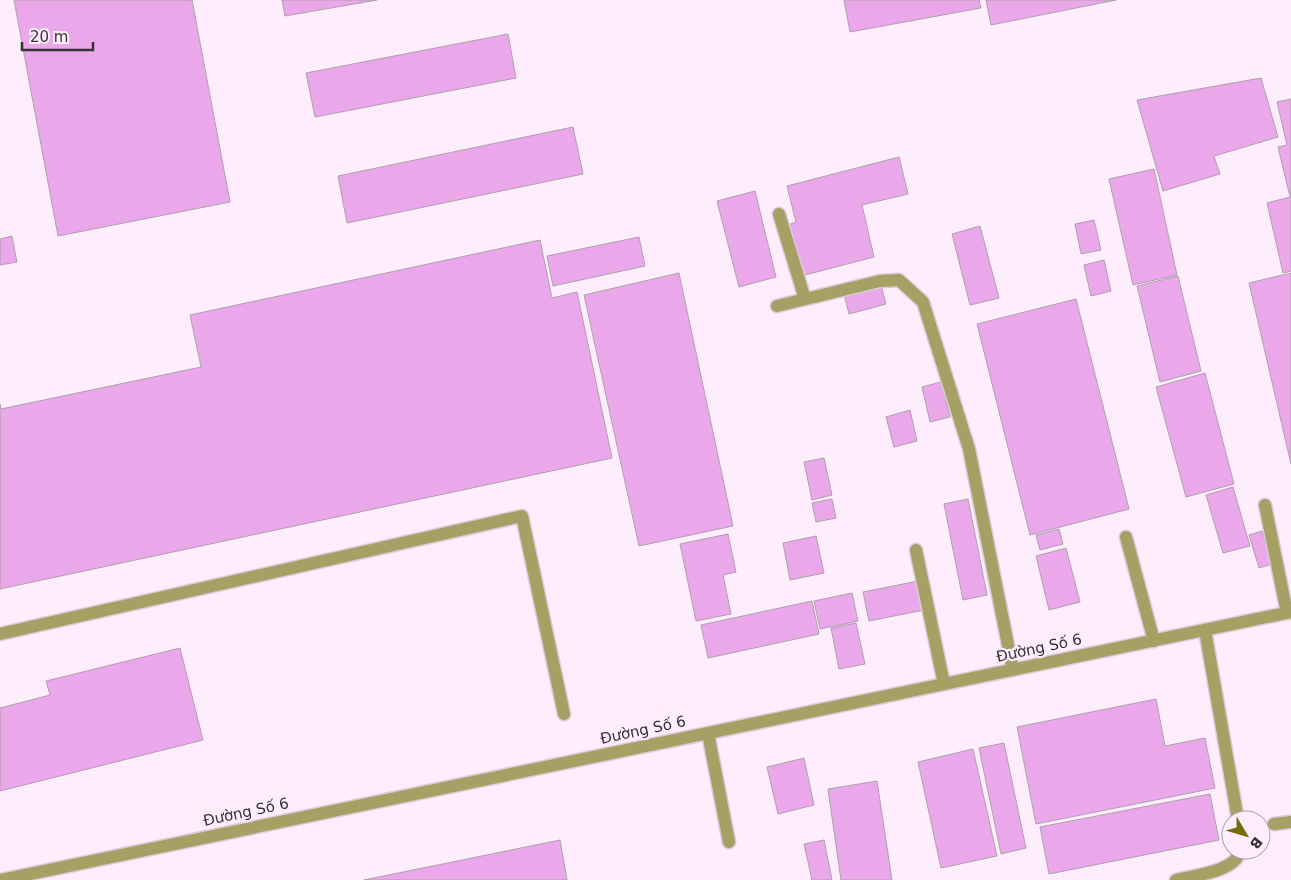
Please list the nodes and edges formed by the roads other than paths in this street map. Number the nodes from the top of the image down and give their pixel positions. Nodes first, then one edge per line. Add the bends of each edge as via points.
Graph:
1 (779, 214) dead end
2 (805, 299) junction
3 (777, 306) dead end
4 (1264, 505) dead end
5 (1126, 537) dead end
6 (916, 550) dead end
7 (1289, 612) edge
8 (1205, 630) junction
9 (0, 634) edge
10 (1154, 640) junction
11 (1013, 670) junction
12 (944, 684) junction
13 (564, 714) dead end
14 (708, 733) junction
15 (1236, 810) edge
16 (1291, 822) edge
17 (1274, 824) dead end
18 (729, 842) dead end
19 (1237, 860) edge
20 (1, 880) edge
21 (1176, 880) edge

1 - 2 street
2 - 3 street
2 - 11 street via 880,281 899,280 923,302 969,449
4 - 7 street
5 - 10 street
6 - 12 street
7 - 8 street, Đường Số 6
8 - 10 street, Đường Số 6
8 - 15 street
9 - 13 street via 522,516
10 - 11 street, Đường Số 6
11 - 12 street, Đường Số 6
12 - 14 street, Đường Số 6
14 - 18 street
14 - 20 street, Đường Số 6
16 - 17 street
19 - 21 street via 1227,866

